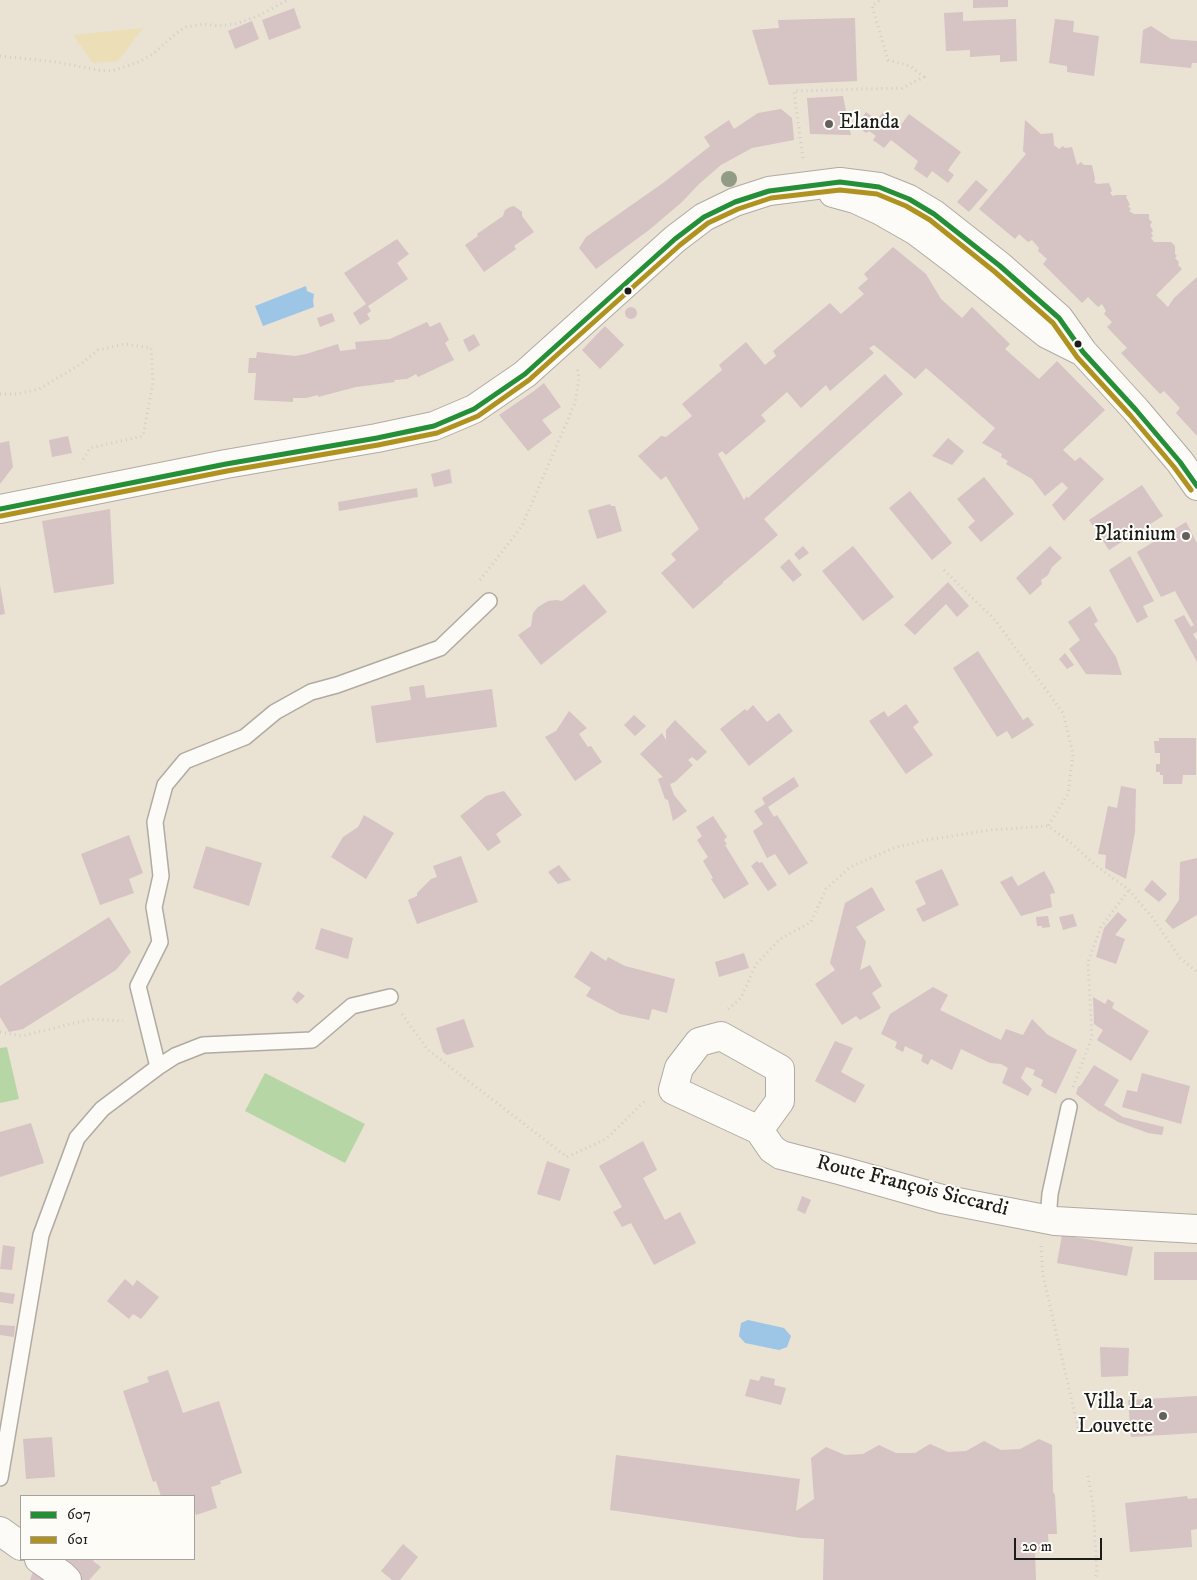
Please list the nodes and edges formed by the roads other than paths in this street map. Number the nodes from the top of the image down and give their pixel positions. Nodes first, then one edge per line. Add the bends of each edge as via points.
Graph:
1 (1197, 486) edge
2 (0, 509) edge
3 (489, 601) dead end
4 (390, 997) road end
5 (158, 1067) junction
6 (1069, 1107) road end
7 (759, 1130) junction
8 (1048, 1219) junction
9 (1197, 1229) edge
10 (0, 1478) edge
11 (0, 1531) edge
12 (20, 1545) edge
13 (40, 1560) edge
14 (67, 1580) edge

1 - 2 main road via 1136,410 1083,352 1059,318 1037,299 934,214 909,199 879,187 840,182 768,191 704,217 675,239 525,374 474,409 434,426
3 - 5 lane via 440,648 311,692 275,712 245,736 184,760 165,785 155,822 161,876 154,908 160,942 138,986
4 - 5 lane via 352,1006 312,1040 203,1046 175,1056
5 - 10 lane via 102,1109 77,1138 41,1235
6 - 8 lane via 1050,1194
7 - 7 main road via 780,1101 780,1069 721,1036 699,1042 679,1068 673,1090
7 - 8 main road, Route François Siccardi via 772,1150 781,1155 942,1199
8 - 9 main road, Route François Siccardi
11 - 12 main road
13 - 14 main road

